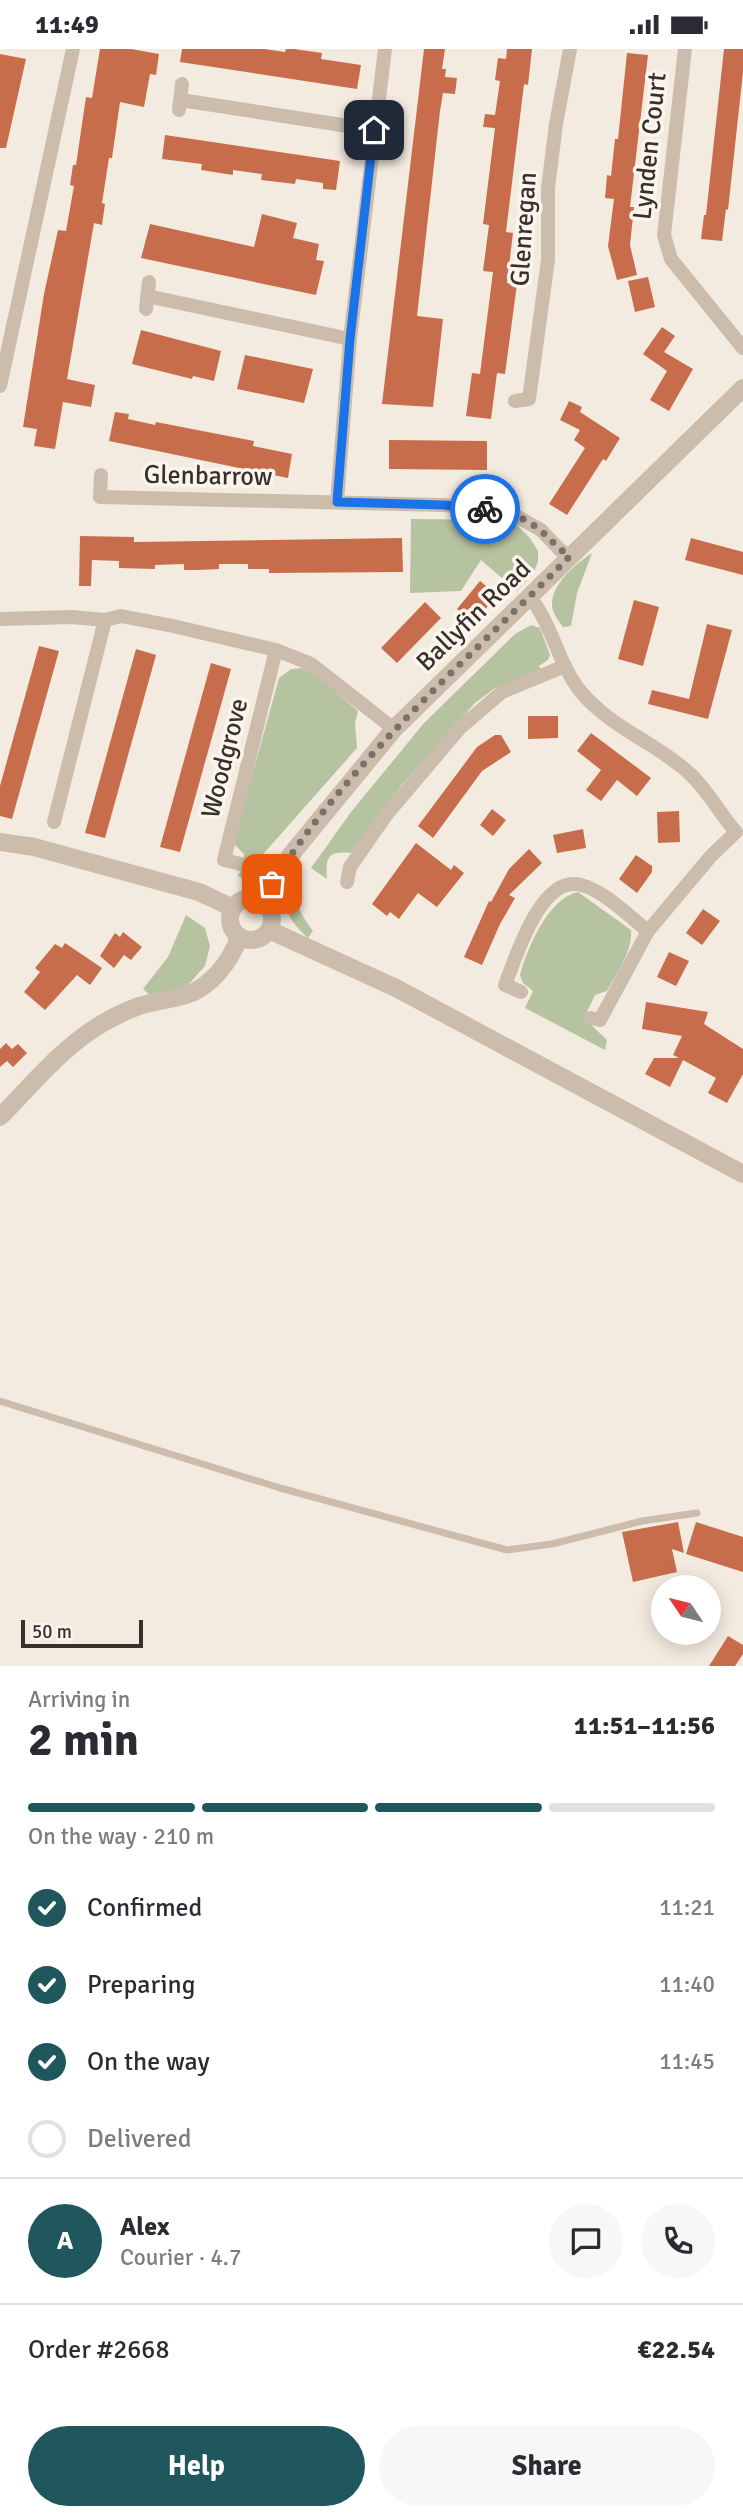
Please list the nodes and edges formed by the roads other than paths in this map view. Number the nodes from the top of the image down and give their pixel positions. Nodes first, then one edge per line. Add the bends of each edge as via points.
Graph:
1 (72, 49) edge
2 (385, 49) edge
3 (570, 49) edge
4 (685, 49) edge
5 (183, 84) dead end
6 (374, 130) junction
7 (147, 296) dead end
8 (350, 339) junction
9 (743, 348) edge
10 (0, 386) edge
11 (743, 388) edge
12 (515, 401) dead end
13 (101, 475) dead end
14 (337, 502) junction
15 (570, 556) junction
16 (530, 597) junction
17 (0, 619) edge
18 (105, 620) junction
19 (276, 650) junction
20 (565, 666) junction
21 (394, 729) junction
22 (54, 822) dead end
23 (739, 836) edge
24 (0, 842) edge
25 (241, 864) dead end
26 (346, 882) dead end
27 (264, 902) junction
28 (233, 908) junction
29 (270, 930) junction
30 (648, 931) junction
31 (239, 937) junction
32 (521, 992) dead end
33 (591, 1019) dead end
34 (0, 1117) edge
35 (743, 1174) edge
36 (0, 1401) edge
37 (697, 1513) dead end

1 - 10 street
2 - 6 street
3 - 12 street, Glenregan via 548,188 548,260 529,399
4 - 9 street, Lynden Court via 664,235 671,259
5 - 6 street via 180,105
6 - 8 street
7 - 8 street
8 - 14 street
11 - 15 street, Ballyfin Road
13 - 14 street, Glenbarrow via 100,497
14 - 15 street, Glenbarrow via 509,512 541,530
15 - 16 street, Ballyfin Road
16 - 20 street
16 - 21 street, Ballyfin Road
17 - 18 street
18 - 19 street via 121,616
18 - 22 street
19 - 21 street via 311,664
19 - 25 street, Woodgrove via 224,860
20 - 23 street via 572,681 612,722 689,773
20 - 26 street via 502,692 471,717 343,865
21 - 27 street, Ballyfin Road via 289,857
23 - 30 street via 711,856
24 - 28 street via 199,892
27 - 28 street via 250,897
27 - 29 street via 271,912
28 - 31 street via 229,921
29 - 31 street via 256,940
29 - 35 street via 396,988
30 - 32 street via 592,889 561,886 535,914 505,985
30 - 33 street via 600,1020
31 - 34 street via 223,967 199,990 139,1006 93,1029
36 - 37 lane via 280,1488 507,1551

